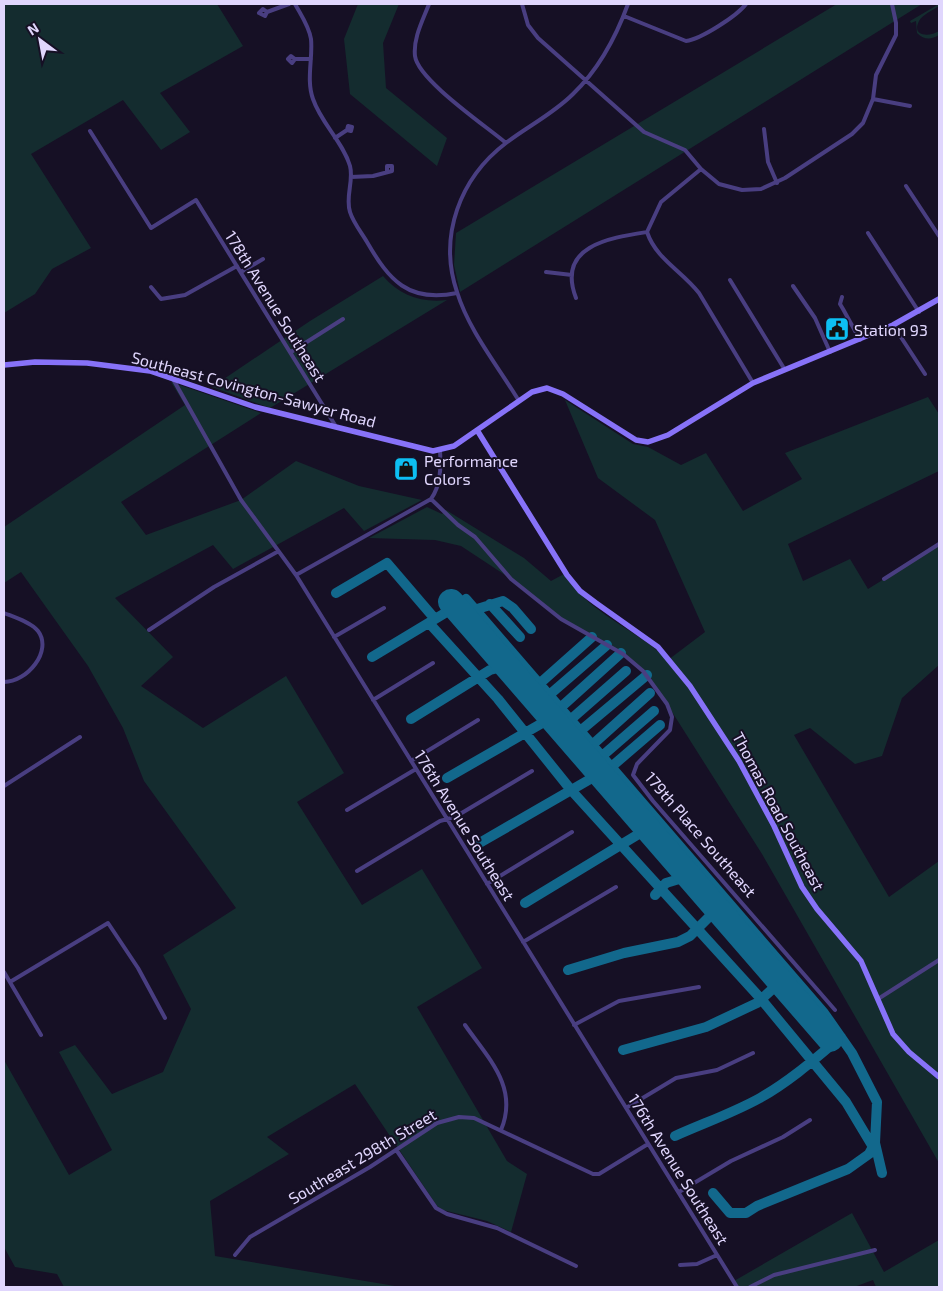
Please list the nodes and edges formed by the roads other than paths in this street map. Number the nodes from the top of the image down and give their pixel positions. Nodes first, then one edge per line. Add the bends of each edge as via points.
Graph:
1 (289, 4) edge
2 (296, 4) edge
3 (429, 4) edge
4 (522, 4) edge
5 (628, 4) edge
6 (746, 4) edge
7 (892, 4) edge
8 (267, 12) dead end
9 (624, 16) junction
10 (295, 59) dead end
11 (310, 59) junction
12 (587, 80) junction
13 (873, 99) junction
14 (910, 106) dead end
15 (764, 129) dead end
16 (347, 130) dead end
17 (90, 131) dead end
18 (335, 138) junction
19 (506, 143) junction
20 (701, 169) junction
21 (387, 171) dead end
22 (351, 176) junction
23 (777, 183) junction
24 (906, 186) dead end
25 (647, 232) junction
26 (868, 232) dead end
27 (939, 236) edge
28 (263, 259) dead end
29 (237, 266) junction
30 (241, 272) junction
31 (546, 272) dead end
32 (572, 275) junction
33 (730, 280) dead end
34 (793, 286) dead end
35 (151, 287) dead end
36 (457, 293) junction
37 (842, 297) dead end
38 (576, 298) dead end
39 (939, 298) edge
40 (919, 312) junction
41 (343, 320) dead end
42 (893, 325) junction
43 (860, 340) junction
44 (291, 352) junction
45 (830, 352) junction
46 (4, 365) edge
47 (785, 370) junction
48 (925, 374) dead end
49 (172, 377) junction
50 (753, 383) junction
51 (519, 400) junction
52 (335, 426) junction
53 (478, 430) junction
54 (440, 450) junction
55 (431, 499) junction
56 (939, 544) edge
57 (277, 552) junction
58 (296, 576) junction
59 (884, 579) dead end
60 (384, 608) dead end
61 (4, 613) edge
62 (149, 630) dead end
63 (334, 637) junction
64 (433, 663) dead end
65 (4, 682) edge
66 (373, 700) junction
67 (478, 720) dead end
68 (80, 737) dead end
69 (411, 761) junction
70 (416, 769) junction
71 (532, 771) dead end
72 (4, 786) edge
73 (347, 810) dead end
74 (447, 820) junction
75 (572, 832) dead end
76 (357, 871) dead end
77 (487, 884) junction
78 (616, 887) dead end
79 (523, 942) junction
80 (939, 960) edge
81 (4, 972) edge
82 (10, 982) junction
83 (699, 986) dead end
84 (878, 999) junction
85 (836, 1010) dead end
86 (165, 1018) dead end
87 (574, 1024) junction
88 (465, 1025) dead end
89 (41, 1035) dead end
90 (753, 1053) dead end
91 (939, 1077) edge
92 (626, 1108) junction
93 (810, 1120) dead end
94 (501, 1130) junction
95 (648, 1144) junction
96 (397, 1151) junction
97 (679, 1192) junction
98 (875, 1250) dead end
99 (235, 1255) dead end
100 (717, 1255) junction
101 (680, 1265) dead end
102 (576, 1266) dead end
103 (738, 1287) edge
104 (750, 1287) edge

1 - 8 street
2 - 11 street via 310,34
3 - 19 street via 418,33 416,62 424,75
4 - 12 street via 528,25 537,37
5 - 9 street
6 - 9 street via 696,38 686,41
7 - 13 street via 897,29 876,74
9 - 12 street via 615,37
10 - 11 street
11 - 18 street via 313,100
12 - 19 street via 549,115
12 - 20 street via 644,132 685,150
13 - 14 street
13 - 23 street via 866,118 852,134
15 - 23 street via 768,162
16 - 18 street
17 - 29 street, 178th Avenue Southeast via 151,228 196,200
18 - 22 street via 348,162
19 - 36 street via 478,170 456,212 450,242
20 - 23 street via 719,184 732,189 761,188
20 - 25 street via 661,202
21 - 22 street via 378,176
22 - 36 street via 350,212 383,270 396,282 415,292 431,296
24 - 27 street
25 - 32 street via 595,244 576,261
25 - 50 street via 654,249 699,293
26 - 40 street
28 - 30 street
29 - 30 street, 178th Avenue Southeast
29 - 35 street via 185,294 161,299
30 - 44 street, 178th Avenue Southeast
31 - 32 street
32 - 38 street
33 - 47 street
34 - 45 street via 815,318
36 - 51 street via 472,324
37 - 43 street via 842,309
39 - 40 street, Southeast Covington-Sawyer Road
40 - 42 street, Southeast Covington-Sawyer Road
41 - 44 street
42 - 43 street, Southeast Covington-Sawyer Road
42 - 48 street
43 - 45 street, Southeast Covington-Sawyer Road
44 - 52 street, 178th Avenue Southeast
45 - 47 street, Southeast Covington-Sawyer Road
46 - 49 street, Southeast Covington-Sawyer Road via 35,362 104,364
47 - 50 street, Southeast Covington-Sawyer Road
49 - 52 street, Southeast Covington-Sawyer Road via 255,407
49 - 57 street, 176th Avenue Southeast via 241,500
50 - 51 street, Southeast Covington-Sawyer Road via 668,435 648,442 636,440 552,389 538,389
51 - 53 street, Southeast Covington-Sawyer Road
52 - 54 street, Southeast Covington-Sawyer Road via 426,450
53 - 54 street, Southeast Covington-Sawyer Road via 454,446
53 - 84 street, Thomas Road Southeast via 580,591 663,652 690,686 739,761 802,887 861,961
54 - 55 street via 439,476
55 - 58 street
55 - 85 street, 179th Place Southeast via 475,537 516,583 561,619 621,653 643,671 667,704 672,717 670,730 637,764 633,775
56 - 59 street
57 - 58 street, 176th Avenue Southeast
57 - 62 street via 214,587
58 - 63 street, 176th Avenue Southeast
60 - 63 street
61 - 65 street via 36,628 41,635 39,656 30,673
63 - 66 street, 176th Avenue Southeast
64 - 66 street
66 - 69 street, 176th Avenue Southeast
67 - 69 street
68 - 72 street
69 - 70 street, 176th Avenue Southeast
70 - 73 street
70 - 74 street, 176th Avenue Southeast
71 - 74 street
74 - 76 street via 440,821
74 - 77 street, 176th Avenue Southeast
75 - 77 street
77 - 79 street, 176th Avenue Southeast
78 - 79 street
79 - 87 street, 176th Avenue Southeast
80 - 84 street
81 - 82 street
82 - 86 street via 108,923 138,968
82 - 89 street
83 - 87 street via 619,1001
84 - 91 street, Thomas Road Southeast via 893,1034
87 - 92 street, 176th Avenue Southeast
88 - 94 street via 504,1083 508,1113
90 - 92 street via 717,1070 676,1078
92 - 95 street, 176th Avenue Southeast
93 - 97 street
94 - 95 street, Southeast 298th Street via 593,1174 599,1174
94 - 96 street, Southeast 298th Street via 474,1118 459,1117 436,1123
95 - 97 street, 176th Avenue Southeast
96 - 99 street, Southeast 298th Street via 250,1237
96 - 102 street via 436,1208 497,1228
97 - 100 street, 176th Avenue Southeast
98 - 104 street via 774,1275
100 - 101 street via 697,1264
100 - 103 street, 176th Avenue Southeast

